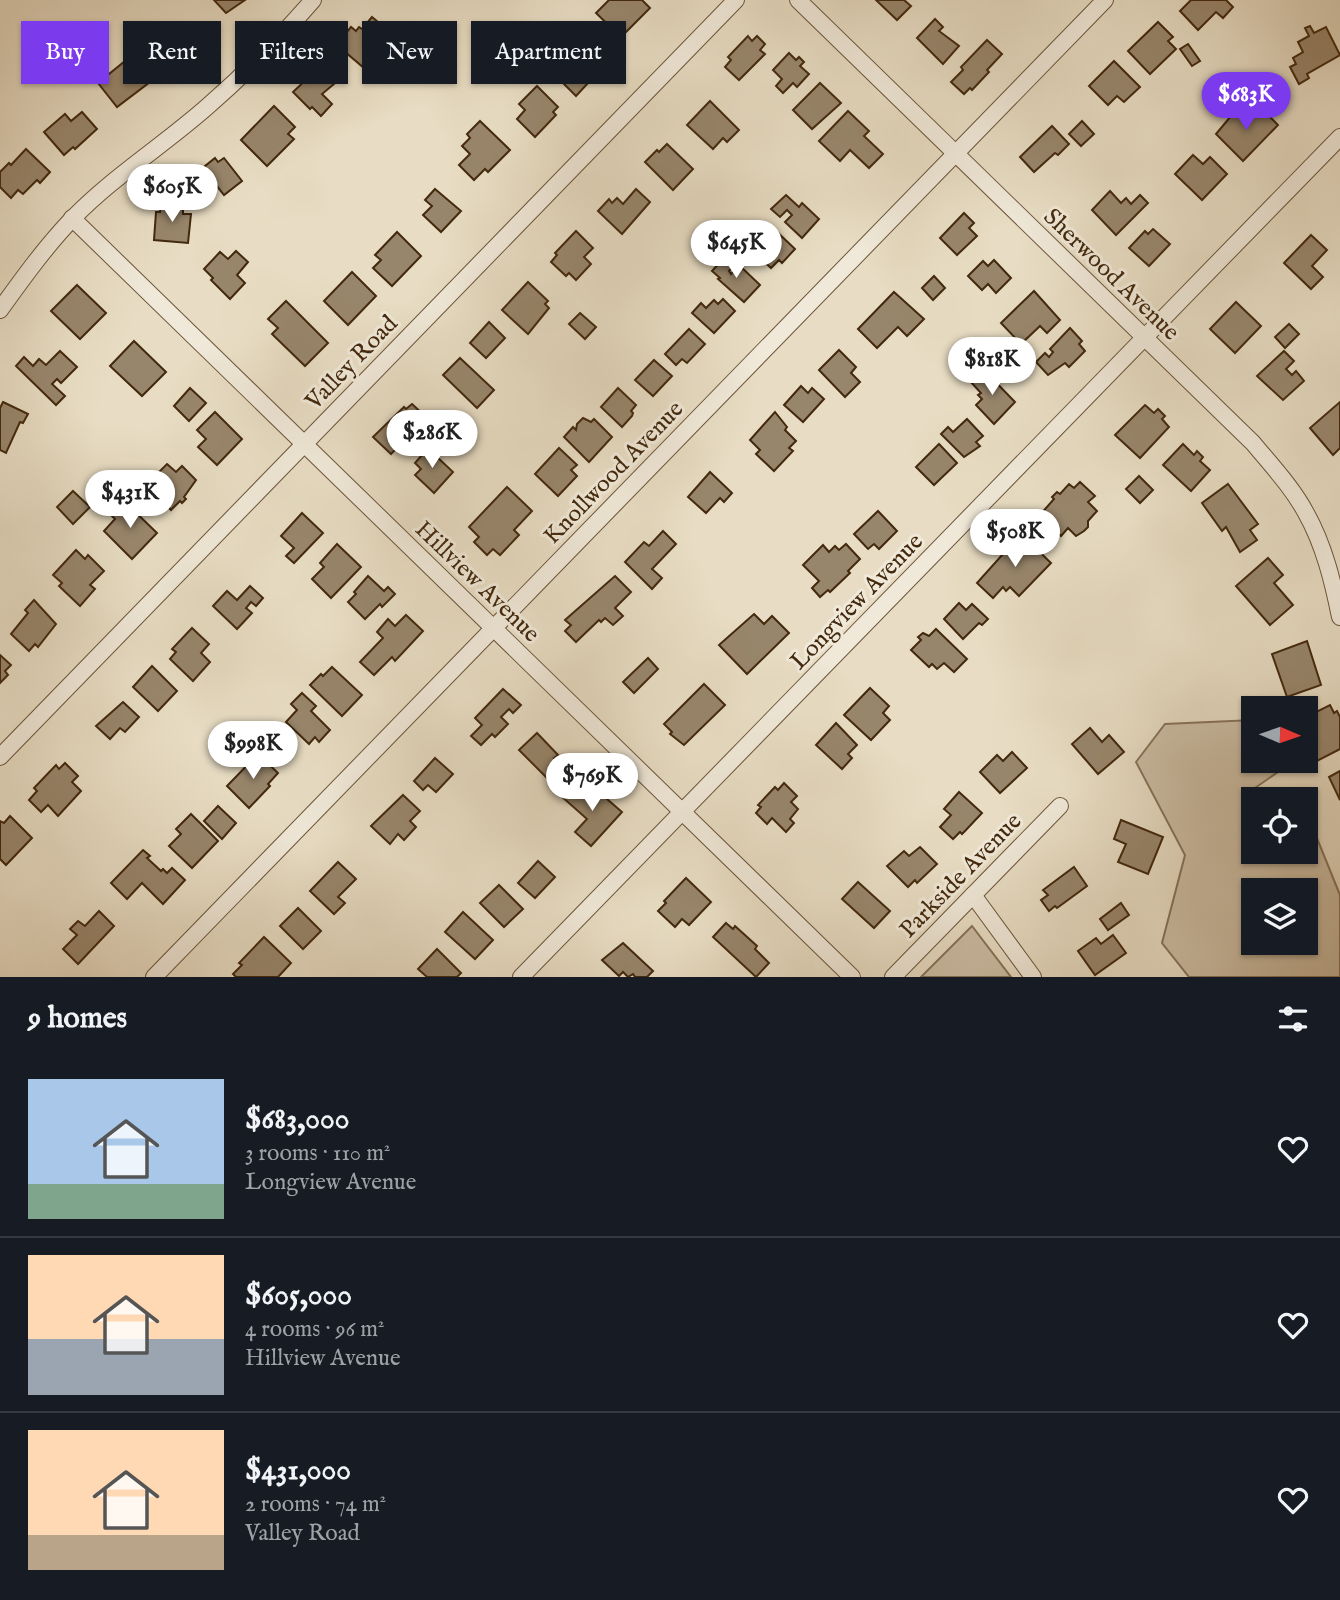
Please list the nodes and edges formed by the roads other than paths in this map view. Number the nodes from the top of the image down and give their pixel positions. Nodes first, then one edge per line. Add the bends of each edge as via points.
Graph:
1 (313, 0) edge
2 (736, 0) edge
3 (798, 0) edge
4 (1105, 0) edge
5 (1340, 137) edge
6 (955, 153) junction
7 (72, 219) junction
8 (0, 310) edge
9 (1145, 338) junction
10 (304, 444) junction
11 (1340, 617) edge
12 (493, 628) junction
13 (0, 757) edge
14 (1060, 806) dead end
15 (682, 812) junction
16 (973, 895) junction
17 (154, 977) edge
18 (521, 977) edge
19 (852, 977) edge
20 (893, 977) edge
21 (1033, 977) edge

1 - 7 street via 207,107 112,181
2 - 10 street, Valley Road
3 - 6 street, Sherwood Avenue
4 - 6 street, Knollwood Avenue
5 - 9 street, Longview Avenue
6 - 9 street, Sherwood Avenue
6 - 12 street, Knollwood Avenue
7 - 8 street
7 - 10 street, Hillview Avenue
9 - 11 street, Sherwood Avenue via 1253,443 1287,483 1321,545
9 - 15 street, Longview Avenue
10 - 12 street, Hillview Avenue
10 - 13 street, Valley Road
12 - 15 street, Hillview Avenue
12 - 17 street, Knollwood Avenue
14 - 16 street, Parkside Avenue
15 - 18 street, Longview Avenue
15 - 19 street, Hillview Avenue
16 - 20 street, Parkside Avenue
16 - 21 street

